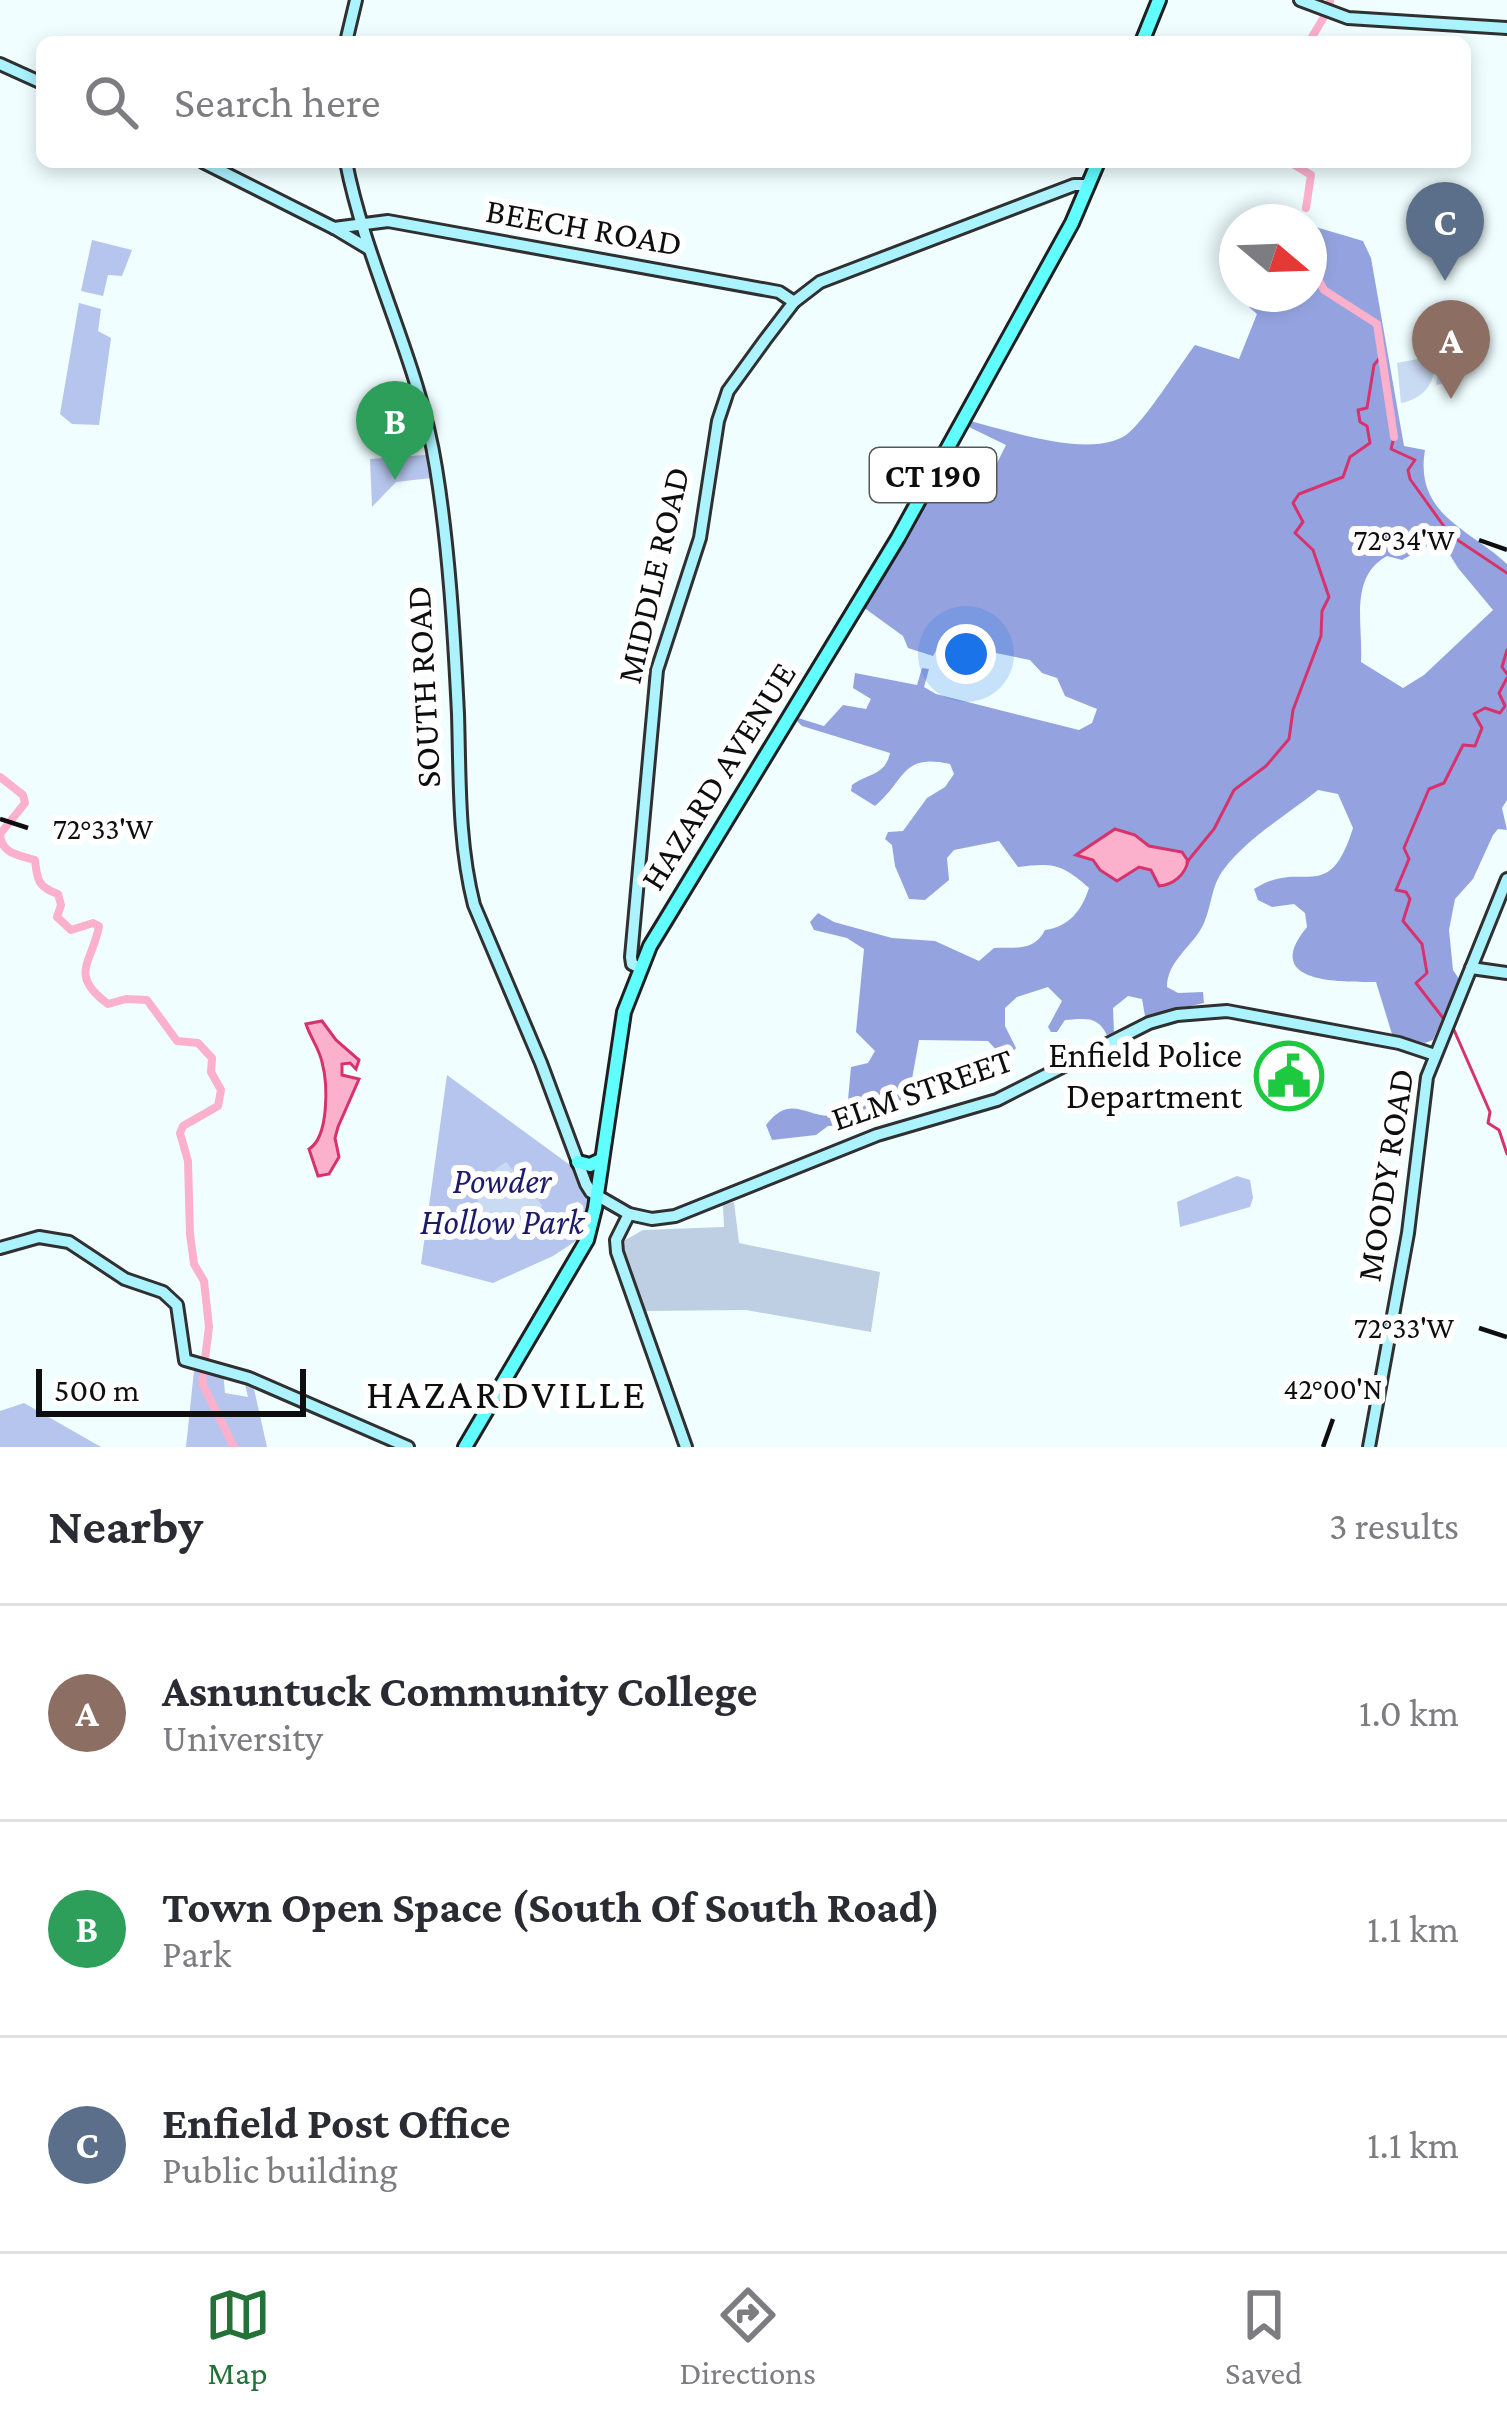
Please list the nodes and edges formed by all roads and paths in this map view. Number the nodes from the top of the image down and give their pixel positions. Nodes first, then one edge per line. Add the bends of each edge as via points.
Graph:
1 (356, 0) edge
2 (1162, 0) edge
3 (1300, 0) edge
4 (1311, 0) edge
5 (1401, 19) junction
6 (1507, 25) edge
7 (347, 36) edge
8 (1147, 36) edge
9 (0, 64) edge
10 (36, 80) edge
11 (215, 168) edge
12 (347, 168) edge
13 (1096, 168) edge
14 (1089, 185) junction
15 (361, 224) junction
16 (334, 228) junction
17 (369, 249) junction
18 (794, 302) junction
19 (1507, 879) edge
20 (640, 968) junction
21 (1472, 968) junction
22 (1507, 974) edge
23 (1435, 1055) junction
24 (601, 1160) junction
25 (578, 1162) junction
26 (597, 1195) junction
27 (629, 1214) junction
28 (0, 1248) edge
29 (408, 1447) edge
30 (465, 1447) edge
31 (686, 1447) edge
32 (1370, 1447) edge

1 - 7 street
2 - 8 main road
3 - 5 street via 1348,18
4 - 5 street
5 - 6 street
9 - 10 street
11 - 16 street
12 - 15 street, SOUTH ROAD
13 - 14 main road, HAZARD AVENUE / CT 190
14 - 18 street, MIDDLE ROAD via 820,281
14 - 20 main road, HAZARD AVENUE / CT 190 via 898,538
15 - 16 street, BEECH ROAD
15 - 17 street, SOUTH ROAD
15 - 18 street, BEECH ROAD via 443,231 779,292
16 - 17 street
17 - 25 street, SOUTH ROAD via 414,368 437,473 467,878
18 - 20 street, MIDDLE ROAD via 722,405 700,538 660,655 632,957
19 - 21 street
20 - 24 main road, HAZARD AVENUE / CT 190 via 624,1012
21 - 22 street
21 - 23 street
23 - 27 street, ELM STREET via 1251,1015 1177,1015 978,1107 861,1141 675,1216
23 - 32 street, MOODY ROAD
24 - 25 main road
24 - 26 main road, HAZARD AVENUE / CT 190
25 - 26 street, SOUTH ROAD
26 - 27 street
26 - 30 main road, HAZARD AVENUE / CT 190 via 582,1251
27 - 31 street via 616,1245
28 - 29 street via 39,1237 69,1242 177,1305 189,1362 274,1388

